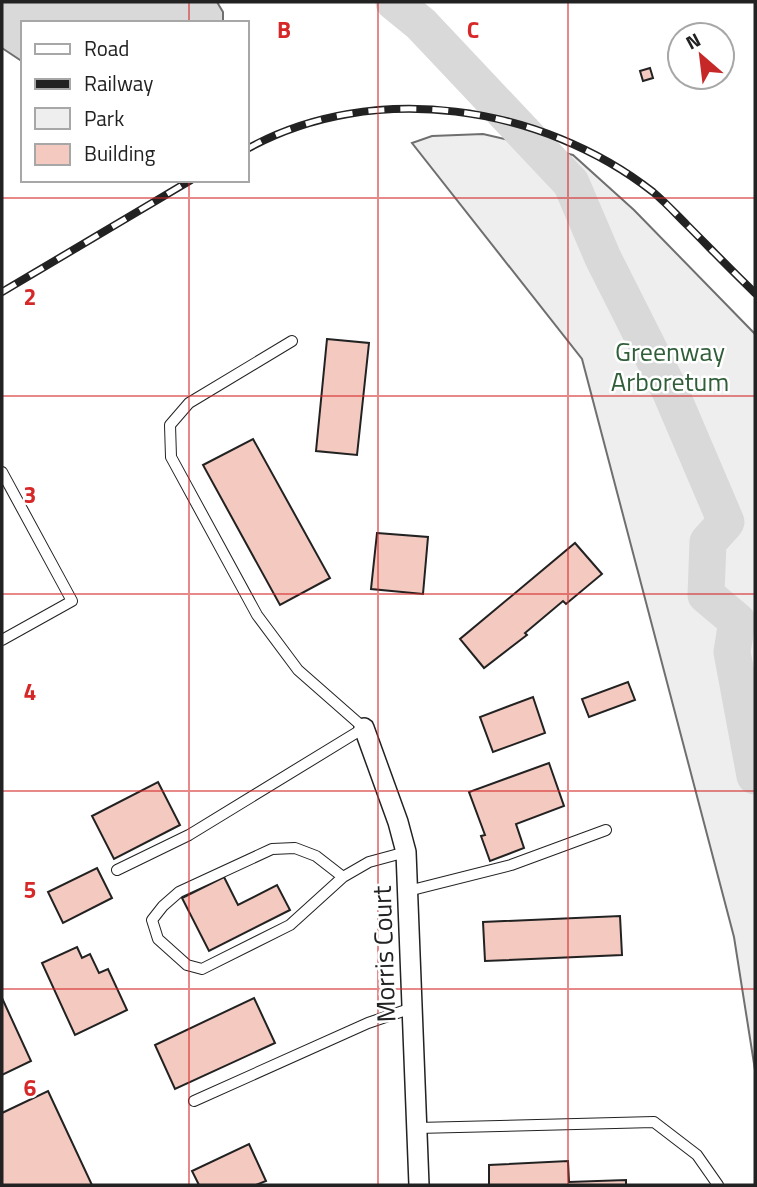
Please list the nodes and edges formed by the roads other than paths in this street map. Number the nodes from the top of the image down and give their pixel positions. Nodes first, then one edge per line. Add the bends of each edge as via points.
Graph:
1 (292, 341) dead end
2 (2, 472) edge
3 (2, 639) edge
4 (364, 728) junction
5 (606, 830) dead end
6 (406, 852) junction
7 (117, 870) dead end
8 (343, 877) junction
9 (408, 891) junction
10 (412, 1008) junction
11 (194, 1101) dead end
12 (416, 1128) junction
13 (419, 1185) edge
14 (718, 1185) edge

1 - 4 lane via 188,403 170,425 171,457 257,615 298,670
2 - 3 lane via 72,601
4 - 6 street, Morris Court
4 - 7 lane via 189,835
5 - 9 lane via 511,865
6 - 8 lane via 369,862
6 - 9 street, Morris Court
8 - 8 lane via 290,925 202,969 187,965 158,940 152,920 178,892 272,849 295,848 316,856
9 - 10 street, Morris Court
10 - 11 lane
10 - 12 street, Morris Court
12 - 13 street, Morris Court
12 - 14 lane via 654,1122 697,1155

